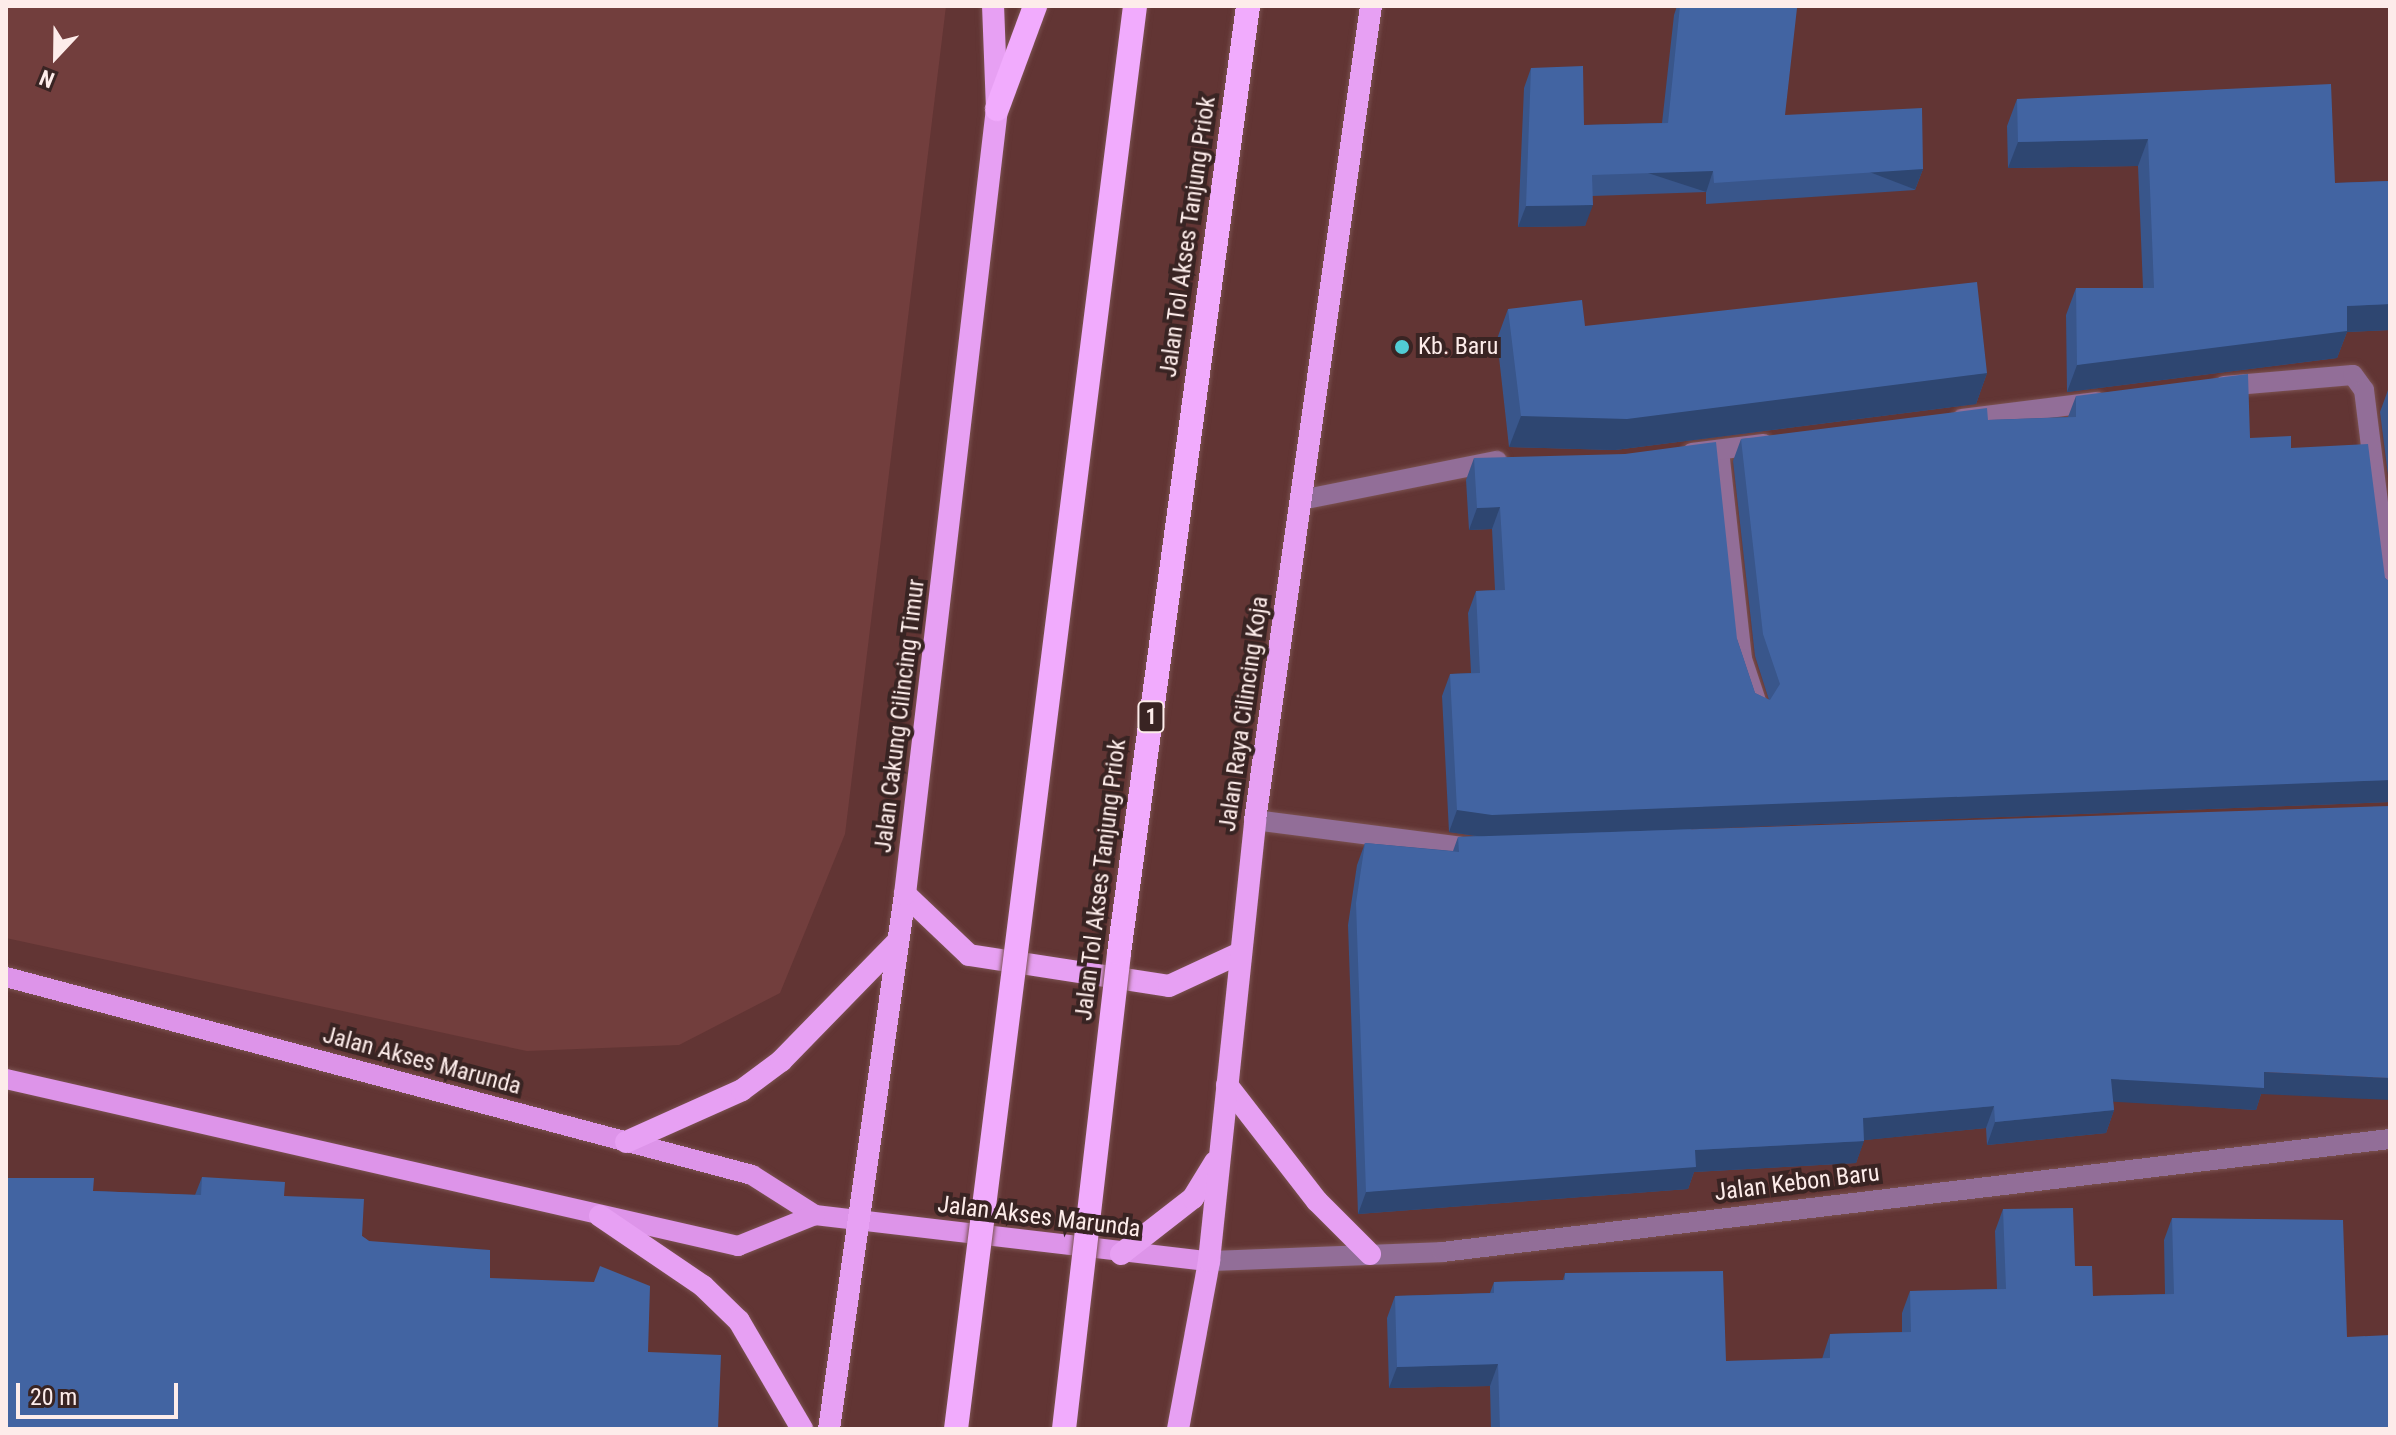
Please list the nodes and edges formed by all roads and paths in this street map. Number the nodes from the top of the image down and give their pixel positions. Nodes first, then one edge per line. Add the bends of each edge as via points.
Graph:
1 (993, 6) edge
2 (1035, 6) edge
3 (1135, 6) edge
4 (1248, 6) edge
5 (1371, 6) edge
6 (997, 109) junction
7 (2194, 389) edge
8 (2115, 399) edge
9 (1941, 421) edge
10 (1783, 442) edge
11 (1719, 450) junction
12 (1675, 455) edge
13 (1515, 461) edge
14 (1301, 500) junction
15 (2390, 599) edge
16 (1759, 710) edge
17 (1255, 820) junction
18 (1499, 849) edge
19 (905, 894) junction
20 (896, 943) junction
21 (1240, 953) junction
22 (6, 977) edge
23 (6, 1079) edge
24 (1227, 1085) junction
25 (2390, 1139) edge
26 (626, 1142) junction
27 (1217, 1157) junction
28 (815, 1215) junction
29 (600, 1216) junction
30 (857, 1221) junction
31 (1121, 1254) junction
32 (1370, 1254) junction
33 (1209, 1261) junction
34 (802, 1429) edge
35 (829, 1429) edge
36 (956, 1429) edge
37 (1064, 1429) edge
38 (1178, 1429) edge

1 - 6 highway, Jalan Cakung Cilincing Timur
2 - 6 highway
3 - 36 highway, bridge
4 - 37 highway, Jalan Tol Akses Tanjung Priok / 1, bridge via 1121,937
5 - 14 highway, Jalan Raya Cilincing Koja
6 - 19 highway, Jalan Cakung Cilincing Timur
7 - 15 street via 2353,375 2364,390
8 - 9 street
10 - 11 street
11 - 12 street
11 - 16 street via 1742,659
13 - 14 street
14 - 17 highway, Jalan Raya Cilincing Koja
17 - 18 street
17 - 21 highway, Jalan Raya Cilincing Koja
19 - 20 highway, Jalan Cakung Cilincing Timur
19 - 21 highway via 969,955 1169,986
20 - 26 highway via 752,1082
20 - 30 highway, Jalan Cakung Cilincing Timur
21 - 24 highway, Jalan Raya Cilincing Koja
22 - 26 main road, Jalan Akses Marunda
23 - 29 main road
24 - 27 highway, Jalan Raya Cilincing Koja
24 - 32 highway via 1317,1201
25 - 32 street, Jalan Kebon Baru via 1442,1252
26 - 28 main road, Jalan Akses Marunda via 752,1175
27 - 31 highway via 1193,1198
27 - 33 highway, Jalan Raya Cilincing Koja
28 - 29 main road via 738,1246
28 - 30 main road, Jalan Akses Marunda
29 - 34 highway via 703,1286 739,1321
30 - 31 main road, Jalan Akses Marunda
30 - 35 highway, Jalan Cakung Cilincing Timur
31 - 33 main road, Jalan Akses Marunda
32 - 33 street, Jalan Kebon Baru
33 - 38 highway, Jalan Raya Cilincing Koja

